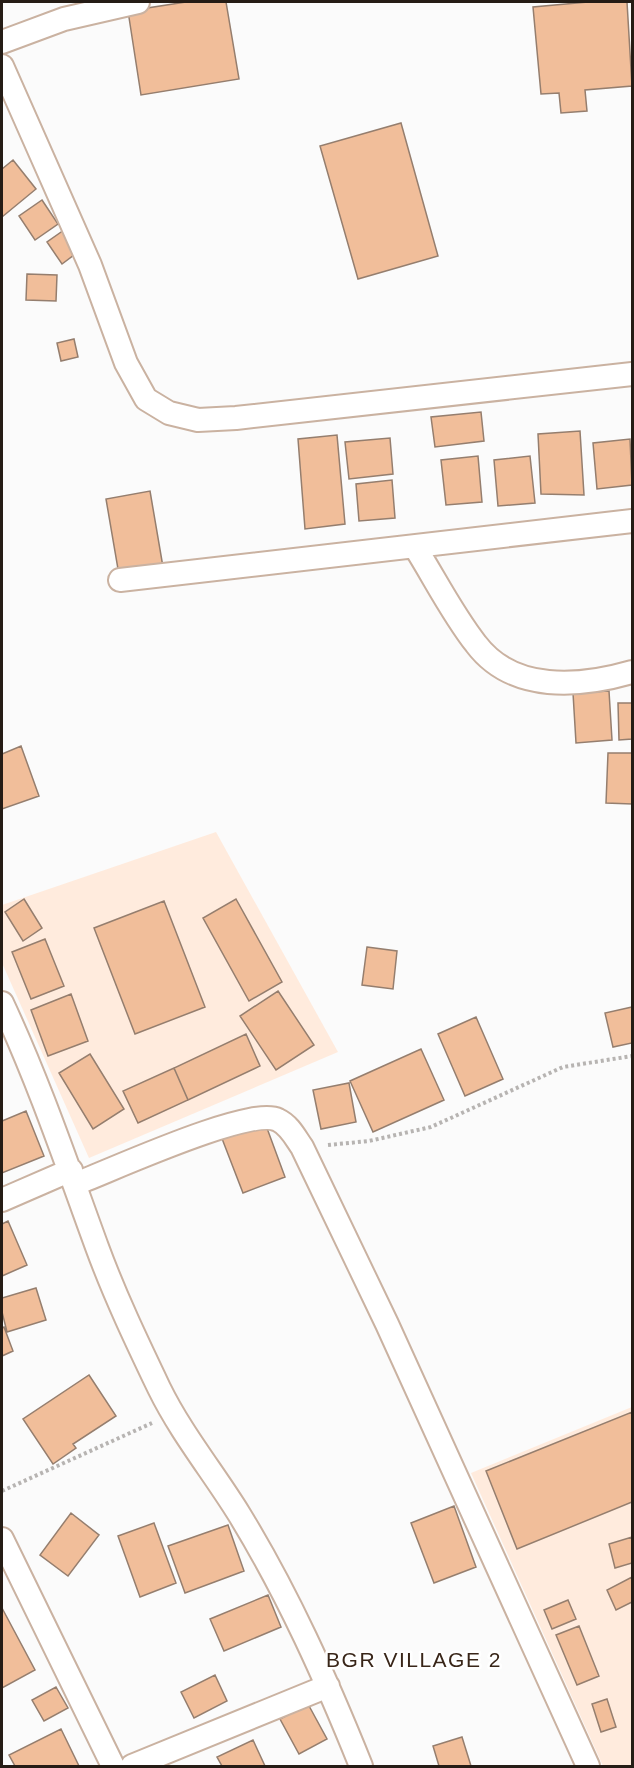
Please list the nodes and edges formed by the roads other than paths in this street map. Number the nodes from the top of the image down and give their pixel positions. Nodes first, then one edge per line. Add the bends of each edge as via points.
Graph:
1 (138, 2) edge
2 (2, 42) edge
3 (2, 66) edge
4 (633, 374) edge
5 (633, 522) edge
6 (415, 547) junction
7 (120, 580) dead end
8 (633, 672) edge
9 (4, 1015) edge
10 (73, 1177) junction
11 (2, 1200) edge
12 (2, 1539) edge
13 (328, 1686) junction
14 (113, 1767) edge
15 (132, 1767) edge
16 (361, 1767) edge
17 (588, 1767) edge

1 - 2 street via 64,19
3 - 4 street via 90,265 126,363 146,399 169,413 198,420 236,418
5 - 6 street
6 - 7 street
6 - 8 street via 476,646 507,671 535,682 562,684
9 - 10 street
10 - 11 street
10 - 13 street via 128,1324 172,1413 286,1596
10 - 17 street via 246,1120 278,1119 290,1129 387,1324
12 - 14 street
13 - 15 street
13 - 16 street

